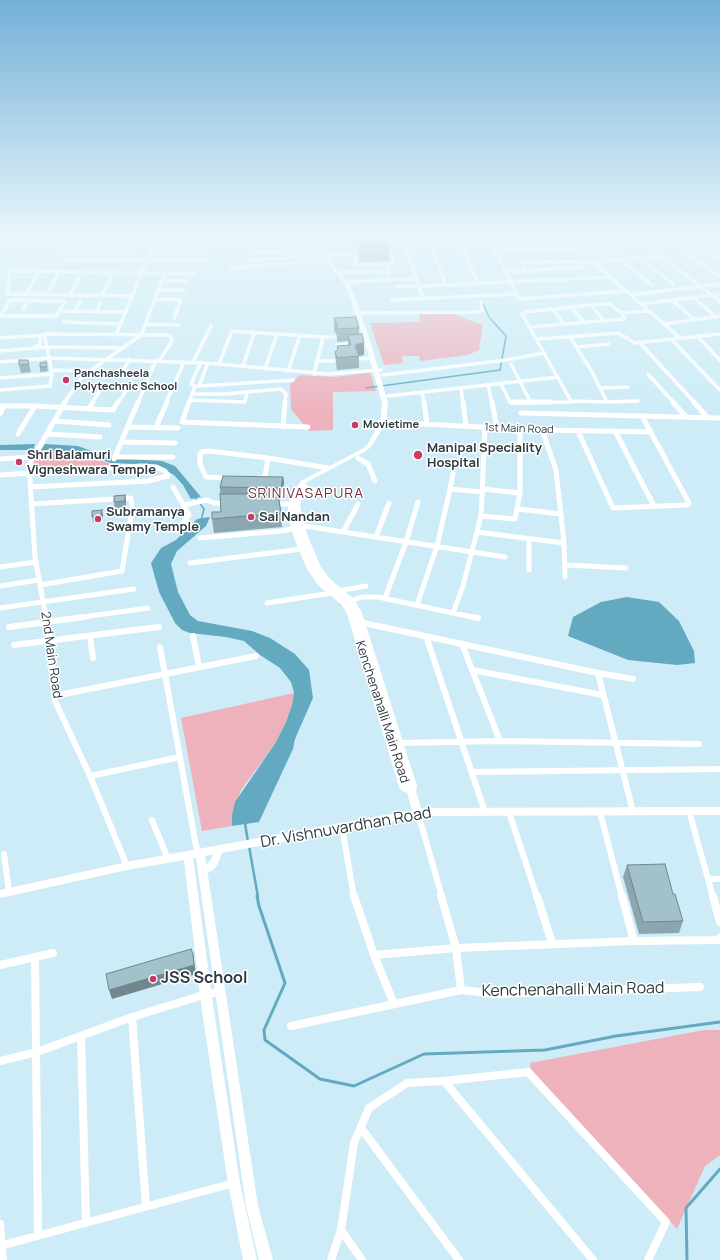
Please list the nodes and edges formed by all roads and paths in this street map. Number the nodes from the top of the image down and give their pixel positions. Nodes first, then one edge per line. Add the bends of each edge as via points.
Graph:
1 (132, 296) edge
2 (352, 297) edge
3 (357, 297) edge
4 (464, 297) edge
5 (518, 297) edge
6 (549, 297) edge
7 (633, 297) edge
8 (701, 297) edge
9 (693, 298) junction
10 (156, 299) joint
11 (423, 299) joint
12 (28, 300) junction
13 (391, 300) dead end
14 (672, 300) junction
15 (80, 301) dead end
16 (481, 302) dead end
17 (100, 303) dead end
18 (641, 304) junction
19 (591, 306) junction
20 (572, 308) junction
21 (23, 309) dead end
22 (553, 310) junction
23 (60, 311) junction
24 (649, 311) junction
25 (75, 312) junction
26 (96, 312) junction
27 (126, 312) junction
28 (362, 313) junction
29 (621, 313) junction
30 (718, 316) edge
31 (174, 318) dead end
32 (695, 320) junction
33 (63, 322) dead end
34 (604, 322) junction
35 (585, 323) junction
36 (120, 324) junction
37 (146, 324) junction
38 (564, 324) junction
39 (664, 324) junction
40 (179, 325) dead end
41 (211, 326) dead end
42 (531, 327) junction
43 (254, 333) junction
44 (277, 334) junction
45 (720, 334) edge
46 (42, 335) junction
47 (116, 335) junction
48 (141, 335) junction
49 (300, 335) junction
50 (697, 336) junction
51 (323, 337) junction
52 (334, 337) dead end
53 (570, 337) junction
54 (0, 338) edge
55 (680, 338) junction
56 (538, 339) junction
57 (671, 339) junction
58 (638, 342) junction
59 (368, 343) junction
60 (609, 344) dead end
61 (337, 345) edge
62 (47, 347) junction
63 (577, 347) junction
64 (123, 348) junction
65 (0, 349) edge
66 (544, 353) junction
67 (49, 358) junction
68 (373, 358) junction
69 (106, 359) junction
70 (129, 359) junction
71 (358, 359) edge
72 (158, 360) junction
73 (720, 360) edge
74 (317, 361) junction
75 (335, 361) edge
76 (0, 362) edge
77 (184, 362) junction
78 (193, 362) junction
79 (201, 362) junction
80 (208, 363) junction
81 (220, 364) junction
82 (511, 364) dead end
83 (243, 366) junction
84 (265, 369) junction
85 (88, 371) junction
86 (288, 371) junction
87 (380, 371) junction
88 (51, 372) junction
89 (314, 374) junction
90 (648, 374) dead end
91 (121, 377) dead end
92 (558, 377) junction
93 (0, 378) edge
94 (293, 380) dead end
95 (519, 381) junction
96 (132, 382) dead end
97 (104, 384) dead end
98 (501, 384) junction
99 (488, 385) junction
100 (197, 386) junction
101 (628, 387) dead end
102 (461, 388) junction
103 (601, 388) junction
104 (0, 390) edge
105 (720, 390) edge
106 (247, 392) junction
107 (422, 392) junction
108 (193, 394) junction
109 (388, 396) junction
110 (190, 400) junction
111 (638, 401) dead end
112 (573, 402) junction
113 (607, 402) junction
114 (532, 403) junction
115 (2, 406) edge
116 (35, 406) junction
117 (62, 407) junction
118 (89, 409) junction
119 (521, 413) dead end
120 (0, 414) edge
121 (642, 416) junction
122 (686, 417) junction
123 (708, 418) junction
124 (720, 418) edge
125 (55, 421) junction
126 (386, 422) junction
127 (427, 424) junction
128 (109, 425) dead end
129 (283, 426) junction
130 (128, 427) junction
131 (156, 427) junction
132 (308, 427) dead end
133 (466, 427) junction
134 (178, 428) dead end
135 (485, 428) junction
136 (497, 428) junction
137 (520, 429) junction
138 (542, 430) junction
139 (578, 431) junction
140 (615, 432) junction
141 (651, 432) junction
142 (18, 434) dead end
143 (47, 434) junction
144 (100, 436) dead end
145 (121, 442) junction
146 (176, 443) dead end
147 (35, 454) junction
148 (173, 457) dead end
149 (268, 458) junction
150 (358, 458) junction
151 (0, 459) edge
152 (328, 468) junction
153 (30, 473) junction
154 (452, 474) dead end
155 (0, 475) edge
156 (232, 478) edge
157 (255, 478) edge
158 (375, 481) dead end
159 (30, 487) junction
160 (173, 487) dead end
161 (304, 488) junction
162 (450, 490) junction
163 (319, 491) dead end
164 (483, 491) junction
165 (520, 493) junction
166 (418, 502) dead end
167 (31, 504) junction
168 (232, 504) edge
169 (268, 504) edge
170 (291, 504) junction
171 (358, 504) dead end
172 (389, 504) dead end
173 (184, 505) junction
174 (654, 506) junction
175 (518, 509) junction
176 (561, 514) junction
177 (481, 516) junction
178 (296, 526) junction
179 (177, 531) dead end
180 (343, 532) junction
181 (477, 532) junction
182 (376, 537) junction
183 (200, 538) dead end
184 (529, 539) junction
185 (406, 542) junction
186 (564, 543) junction
187 (436, 546) junction
188 (302, 549) junction
189 (472, 552) junction
190 (505, 557) dead end
191 (36, 562) junction
192 (190, 563) dead end
193 (565, 565) junction
194 (0, 567) edge
195 (626, 568) dead end
196 (529, 570) dead end
197 (565, 577) dead end
198 (39, 582) junction
199 (0, 586) edge
200 (366, 586) dead end
201 (134, 589) dead end
202 (335, 592) junction
203 (385, 598) junction
204 (43, 601) junction
205 (351, 601) junction
206 (267, 603) dead end
207 (417, 605) junction
208 (0, 608) edge
209 (148, 608) dead end
210 (453, 613) junction
211 (478, 618) dead end
212 (46, 622) junction
213 (357, 622) junction
214 (9, 627) dead end
215 (159, 627) dead end
216 (90, 636) junction
217 (193, 636) dead end
218 (426, 636) junction
219 (50, 642) junction
220 (462, 644) junction
221 (14, 646) dead end
222 (160, 647) dead end
223 (256, 656) dead end
224 (93, 658) dead end
225 (199, 667) junction
226 (472, 670) junction
227 (598, 673) junction
228 (165, 674) junction
229 (633, 679) dead end
230 (603, 695) junction
231 (54, 696) junction
232 (500, 741) junction
233 (462, 742) junction
234 (615, 742) junction
235 (399, 743) junction
236 (699, 744) dead end
237 (180, 757) junction
238 (623, 769) junction
239 (720, 769) edge
240 (472, 772) junction
241 (90, 776) junction
242 (411, 791) junction
243 (485, 812) junction
244 (509, 812) junction
245 (600, 812) junction
246 (633, 812) junction
247 (689, 812) junction
248 (720, 812) edge
249 (418, 813) junction
250 (152, 820) dead end
251 (342, 827) junction
252 (218, 850) junction
253 (195, 852) junction
254 (4, 854) dead end
255 (168, 858) junction
256 (127, 866) junction
257 (202, 871) junction
258 (708, 879) junction
259 (720, 879) edge
260 (4, 893) edge
261 (720, 922) edge
262 (720, 939) edge
263 (634, 941) junction
264 (552, 943) junction
265 (456, 948) junction
266 (53, 953) dead end
267 (374, 954) junction
268 (35, 957) junction
269 (0, 965) edge
270 (700, 987) dead end
271 (461, 990) junction
272 (220, 992) junction
273 (207, 994) junction
274 (394, 1004) junction
275 (132, 1017) junction
276 (291, 1026) dead end
277 (81, 1036) junction
278 (37, 1052) junction
279 (0, 1061) edge
280 (444, 1082) junction
281 (361, 1128) junction
282 (234, 1183) junction
283 (146, 1206) junction
284 (86, 1223) junction
285 (0, 1224) edge
286 (341, 1230) junction
287 (38, 1236) junction
288 (1, 1246) edge
289 (3, 1260) edge
290 (250, 1260) edge
291 (266, 1260) edge
292 (331, 1260) edge
293 (362, 1260) edge
294 (459, 1260) edge
295 (593, 1260) edge
296 (648, 1260) edge

1 - 27 street
2 - 59 main road
3 - 28 main road
4 - 11 street
5 - 6 street via 519,299
7 - 18 street
8 - 9 street
9 - 14 street
9 - 30 street
10 - 31 street via 181,300
10 - 37 street
11 - 13 street
12 - 21 street
12 - 23 street via 65,301
12 - 23 street via 9,301 0,315 53,316
14 - 18 street
14 - 32 street
15 - 25 street
16 - 28 street via 482,311 478,312
17 - 26 street
18 - 24 street
19 - 20 street
19 - 29 street via 610,304
19 - 34 street
20 - 22 street
20 - 35 street
22 - 38 street
22 - 42 street via 523,313
23 - 25 street
24 - 29 street
24 - 39 street
25 - 26 street
26 - 27 street
27 - 36 street
28 - 87 main road
29 - 34 street via 626,318
30 - 32 street
32 - 39 street
33 - 36 street
34 - 35 street
35 - 38 street
36 - 47 street
37 - 40 street
37 - 48 street
38 - 42 street
39 - 55 street
41 - 78 street
42 - 56 street
43 - 44 street
43 - 81 street via 232,331
43 - 83 street
44 - 49 street
44 - 84 street
45 - 50 street
46 - 47 street
46 - 54 street
46 - 62 street
46 - 65 street via 40,346
47 - 48 street
48 - 64 street
48 - 72 street via 171,336 172,341
49 - 51 street
49 - 86 street
50 - 55 street
50 - 73 street
51 - 52 street
51 - 74 street
53 - 56 street
53 - 58 street via 618,333 632,342
53 - 63 street
55 - 57 street
56 - 66 street
57 - 58 street
57 - 105 street
58 - 123 street
59 - 61 street
59 - 68 main road
60 - 63 street
62 - 64 street
62 - 65 street
62 - 67 street
63 - 103 street
64 - 69 street
66 - 87 street via 506,360
66 - 92 street
67 - 69 street
67 - 76 street
67 - 88 street
68 - 71 street
68 - 87 main road
69 - 70 street
69 - 85 street
70 - 72 street
70 - 91 street
72 - 77 street
72 - 130 street
74 - 75 street
74 - 89 street
77 - 78 street
77 - 131 street
78 - 79 street
79 - 80 street
79 - 100 street via 191,384
80 - 81 street
80 - 100 street
81 - 83 street
82 - 95 street
83 - 84 street
84 - 86 street
85 - 88 street
85 - 117 street
86 - 89 street
87 - 89 street
87 - 109 main road
87 - 126 main road
88 - 93 street
88 - 104 street via 50,386
90 - 122 street
92 - 95 street
92 - 112 street
94 - 100 street
95 - 98 street
95 - 114 street
96 - 118 street via 113,410
97 - 118 street
98 - 99 street
98 - 114 street via 510,402
99 - 102 street
99 - 136 street
100 - 108 street
101 - 103 street
102 - 107 street
102 - 133 street
103 - 113 street
106 - 108 street
106 - 110 street via 245,402
106 - 129 street via 281,389 286,394
107 - 109 street
107 - 127 street
108 - 110 street
109 - 126 main road via 390,403
110 - 129 street via 182,422
111 - 113 street
112 - 113 street
112 - 114 street
115 - 116 street
115 - 120 street
116 - 117 street
116 - 142 street
117 - 118 street
117 - 125 street
119 - 121 street
121 - 122 street
121 - 141 street
122 - 123 street
123 - 124 street
125 - 128 street
125 - 143 street
126 - 127 street, 1st Main Road
126 - 150 main road via 374,448
126 - 152 main road via 369,446
127 - 133 street, 1st Main Road
129 - 132 street
130 - 131 street
130 - 145 street
131 - 134 street
133 - 135 street, 1st Main Road
135 - 136 street, 1st Main Road
135 - 164 street
136 - 137 street, 1st Main Road
137 - 138 street, 1st Main Road
137 - 165 street
138 - 139 street, 1st Main Road
138 - 176 street via 556,470
139 - 140 street, 1st Main Road
139 - 174 street via 613,508
140 - 141 street, 1st Main Road
140 - 174 street
141 - 174 street via 689,503
143 - 144 street
143 - 147 street
145 - 146 street
145 - 148 street via 114,458
147 - 151 street
147 - 153 street, 2nd Main Road via 29,465
149 - 152 street
149 - 156 street via 209,451 200,454 200,464 206,477
149 - 157 street via 265,477
150 - 158 street via 368,464
150 - 161 main road via 316,479
152 - 170 main road via 299,486
153 - 155 street
153 - 159 street, 2nd Main Road
153 - 159 street via 141,466 156,467 165,471 168,476 148,481
154 - 162 street
159 - 167 street, 2nd Main Road
160 - 173 street
161 - 163 street
161 - 178 main road, Kenchenahalli Main Road via 297,505
162 - 164 street
162 - 187 street
164 - 165 street
164 - 177 street
165 - 175 street
166 - 185 street
167 - 191 street, 2nd Main Road
167 - 198 street via 131,498 132,510 122,571
168 - 173 street via 214,504 203,500
169 - 170 street
170 - 178 main road, Kenchenahalli Main Road
171 - 180 street
172 - 182 street
173 - 179 street via 190,515
175 - 176 street
175 - 177 street via 515,519
176 - 186 street
177 - 181 street
178 - 180 street
178 - 183 street via 282,531
178 - 188 main road, Kenchenahalli Main Road
178 - 202 main road, Kenchenahalli Main Road via 317,568
180 - 182 street
181 - 184 street
181 - 189 street
182 - 185 street
184 - 186 street
184 - 196 street
185 - 187 street
185 - 203 street
186 - 193 street
187 - 189 street
187 - 207 street
188 - 192 street
188 - 202 main road, Kenchenahalli Main Road via 321,583
189 - 190 street
189 - 210 street
191 - 194 street
191 - 198 street, 2nd Main Road
193 - 195 street
193 - 197 street
198 - 199 street
198 - 204 street, 2nd Main Road
200 - 202 street
201 - 204 street
202 - 205 main road, Kenchenahalli Main Road
202 - 206 street
202 - 213 main road, Kenchenahalli Main Road
203 - 205 street via 362,597
203 - 207 street
204 - 208 street
204 - 212 street, 2nd Main Road
205 - 213 main road, Kenchenahalli Main Road via 356,609
207 - 210 street
209 - 212 street
210 - 211 street
212 - 214 street
212 - 219 street, 2nd Main Road
213 - 218 street
213 - 235 main road, Kenchenahalli Main Road
213 - 242 main road, Kenchenahalli Main Road via 404,787
215 - 216 street
216 - 219 street
216 - 224 street
217 - 225 street
218 - 220 street
218 - 233 street
219 - 221 street
219 - 231 street, 2nd Main Road
220 - 226 street
220 - 227 street
222 - 228 street
223 - 225 street
225 - 228 street
226 - 230 street
226 - 232 street
227 - 229 street
227 - 230 street
228 - 231 street
228 - 237 street
230 - 234 street
231 - 241 street, 2nd Main Road
232 - 233 street
232 - 234 street
233 - 235 street
233 - 240 street
234 - 236 street
234 - 238 street
235 - 242 main road, Kenchenahalli Main Road via 412,786
237 - 241 street
237 - 253 street
238 - 239 street
238 - 240 street
238 - 246 street
240 - 243 street
241 - 256 street, 2nd Main Road
242 - 249 main road
243 - 244 main road, Dr. Vishnuvardhan Road
243 - 249 main road, Dr. Vishnuvardhan Road
244 - 245 main road, Dr. Vishnuvardhan Road
244 - 264 street
245 - 246 main road, Dr. Vishnuvardhan Road
245 - 263 street
246 - 247 main road, Dr. Vishnuvardhan Road
247 - 248 main road, Dr. Vishnuvardhan Road
247 - 258 street
249 - 251 main road, Dr. Vishnuvardhan Road
249 - 265 street
250 - 255 street
251 - 252 main road, Dr. Vishnuvardhan Road
251 - 267 street via 355,900
252 - 253 main road, Dr. Vishnuvardhan Road
252 - 257 street via 216,861
253 - 255 main road, Dr. Vishnuvardhan Road
253 - 257 main road
253 - 273 main road
254 - 260 street
255 - 256 main road, Dr. Vishnuvardhan Road
256 - 260 main road, Dr. Vishnuvardhan Road
257 - 272 main road
258 - 259 street
258 - 261 street
262 - 263 street
263 - 264 street
264 - 265 street
265 - 267 street
265 - 271 street
266 - 268 street
267 - 274 street
268 - 269 street
268 - 278 street
270 - 271 street, Kenchenahalli Main Road via 497,994
271 - 274 street, Kenchenahalli Main Road
272 - 273 street
272 - 291 main road via 252,1206
273 - 275 street
273 - 282 main road
274 - 276 street, Kenchenahalli Main Road
275 - 277 street
275 - 283 street
277 - 278 street
277 - 284 street
278 - 279 street
278 - 287 street
280 - 281 street via 407,1084 369,1108
280 - 295 street
280 - 296 street via 528,1072 666,1222
281 - 286 street via 354,1143
281 - 294 street
282 - 283 street
282 - 290 main road
283 - 284 street
284 - 287 street
285 - 288 street
286 - 292 street
286 - 293 street
287 - 288 street
288 - 289 street

